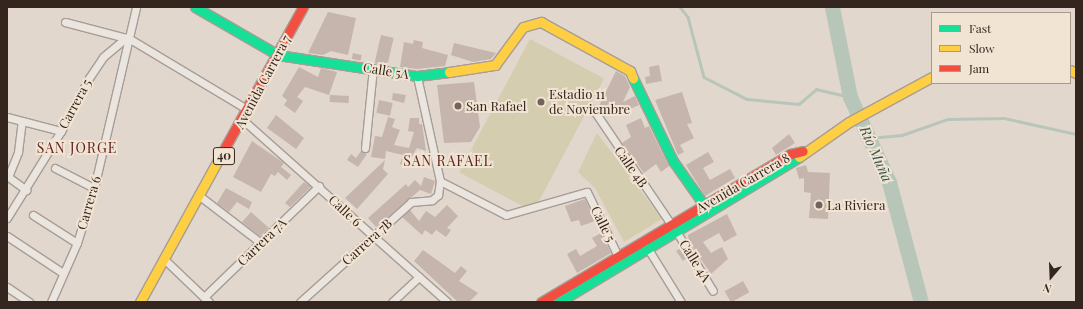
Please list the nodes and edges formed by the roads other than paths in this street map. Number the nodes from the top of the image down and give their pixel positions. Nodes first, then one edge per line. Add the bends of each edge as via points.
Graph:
1 (136, 7) edge
2 (195, 7) edge
3 (303, 7) edge
4 (65, 22) dead end
5 (128, 39) junction
6 (278, 55) junction
7 (373, 68) junction
8 (417, 76) junction
9 (931, 78) edge
10 (593, 109) dead end
11 (248, 110) junction
12 (7, 117) edge
13 (243, 120) junction
14 (22, 121) junction
15 (61, 131) junction
16 (365, 148) dead end
17 (803, 151) junction
18 (55, 168) dead end
19 (7, 177) edge
20 (440, 181) junction
21 (319, 186) junction
22 (94, 188) junction
23 (26, 190) junction
24 (201, 196) junction
25 (704, 205) junction
26 (33, 215) dead end
27 (7, 218) edge
28 (674, 228) junction
29 (7, 236) edge
30 (374, 237) junction
31 (77, 243) junction
32 (261, 243) junction
33 (646, 245) junction
34 (618, 256) junction
35 (165, 260) junction
36 (63, 274) junction
37 (419, 277) junction
38 (7, 287) edge
39 (713, 290) dead end
40 (207, 300) edge
41 (29, 302) edge
42 (51, 302) edge
43 (140, 302) edge
44 (300, 302) edge
45 (392, 302) edge
46 (447, 302) edge
47 (541, 302) edge
48 (559, 302) edge
49 (681, 302) edge

1 - 5 street, Carrera 6
2 - 6 street
3 - 6 street, Avenida Carrera 7 / 40
4 - 5 street
5 - 11 street
5 - 15 street, Carrera 5 via 103,57
5 - 22 street, Carrera 6
6 - 7 street, Calle 5A
6 - 11 street, Avenida Carrera 7 / 40
7 - 8 street, Calle 5A
7 - 16 street
8 - 20 street
8 - 25 street, Calle 5A via 495,65 523,27 541,22 621,64 636,80 673,161
9 - 17 street via 870,109
10 - 28 street, Calle 4B
11 - 13 street, Avenida Carrera 7 / 40
12 - 14 street
13 - 21 street, Calle 6
13 - 24 street, Avenida Carrera 7 / 40
14 - 15 street
14 - 19 street via 18,152
15 - 23 street, Carrera 5
17 - 25 street, Avenida Carrera 8 via 790,154
17 - 28 street, Avenida Carrera 8 via 796,159
18 - 22 street
19 - 23 street
20 - 30 street, Carrera 7B via 436,199 411,202
20 - 34 street, Calle 5 via 506,216 587,192
21 - 30 street, Calle 6
21 - 32 street, Carrera 7A
22 - 31 street, Carrera 6
23 - 27 street, Carrera 5
24 - 32 street
24 - 35 street, Avenida Carrera 7 / 40
25 - 28 street, Avenida Carrera 8
26 - 31 street
28 - 33 street, Avenida Carrera 8
28 - 39 street, Calle 4A
29 - 36 street
30 - 37 street, Calle 6
30 - 44 street, Carrera 7B
31 - 36 street, Carrera 6
32 - 40 street, Carrera 7A
33 - 34 street, Avenida Carrera 8
33 - 48 street, Avenida Carrera 8
33 - 49 street
34 - 47 street, Avenida Carrera 8
35 - 40 street
35 - 43 street, Avenida Carrera 7 / 40
36 - 42 street, Carrera 6
37 - 45 street
37 - 46 street, Calle 6
38 - 41 street

